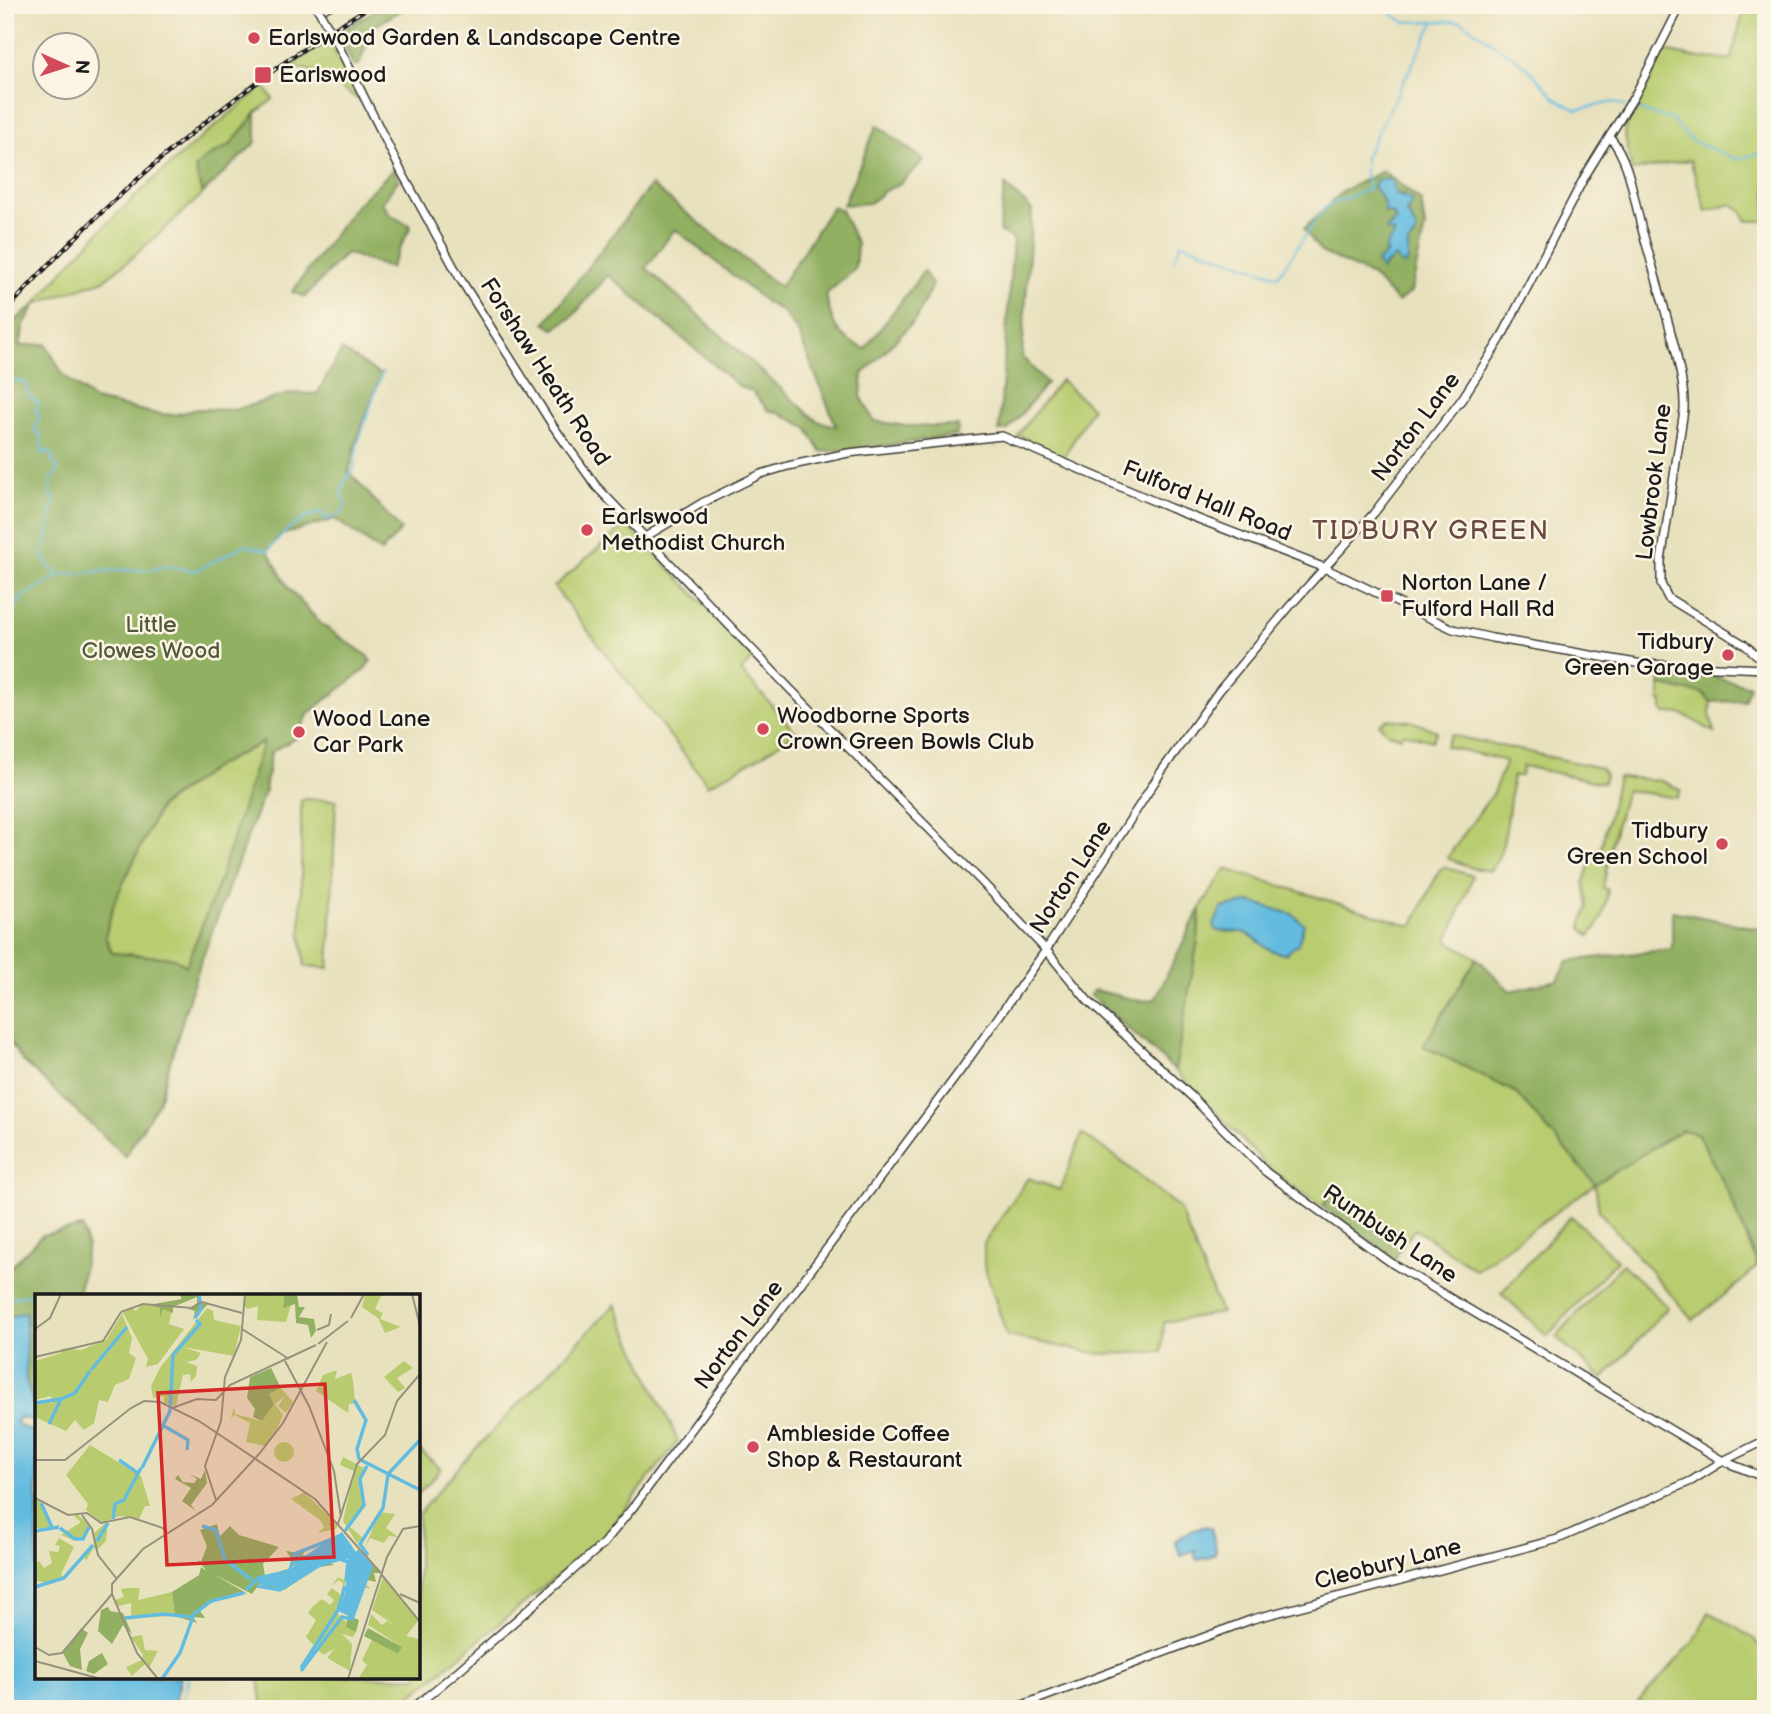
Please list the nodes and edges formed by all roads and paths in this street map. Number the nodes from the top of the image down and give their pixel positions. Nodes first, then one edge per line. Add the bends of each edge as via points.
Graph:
1 (331, 5) edge
2 (1681, 5) edge
3 (317, 8) edge
4 (1610, 137) junction
5 (645, 537) junction
6 (1324, 568) junction
7 (1766, 663) edge
8 (1766, 669) edge
9 (1046, 950) junction
10 (1766, 1440) edge
11 (1723, 1461) junction
12 (1766, 1478) edge
13 (412, 1709) edge
14 (1012, 1709) edge

1 - 3 street
2 - 4 street, Norton Lane
3 - 5 street, Forshaw Heath Road, bridge via 432,228 553,426 596,486
4 - 6 street, Norton Lane via 1469,389 1408,472
4 - 7 street, Lowbrook Lane via 1628,170 1684,388 1661,561 1664,592
5 - 6 street, Fulford Hall Road via 737,485 788,466 848,453 1002,436
5 - 9 street, Forshaw Heath Road
6 - 8 street, Fulford Hall Road via 1453,629 1642,664
6 - 9 street, Norton Lane via 1191,728
9 - 11 street, Rumbush Lane via 1088,1001 1275,1178 1393,1264
9 - 13 street, Norton Lane via 917,1131 635,1506 603,1544
10 - 11 street, Cleobury Lane
11 - 12 street, Rumbush Lane
11 - 14 street, Cleobury Lane via 1691,1481 1558,1539 1253,1619

